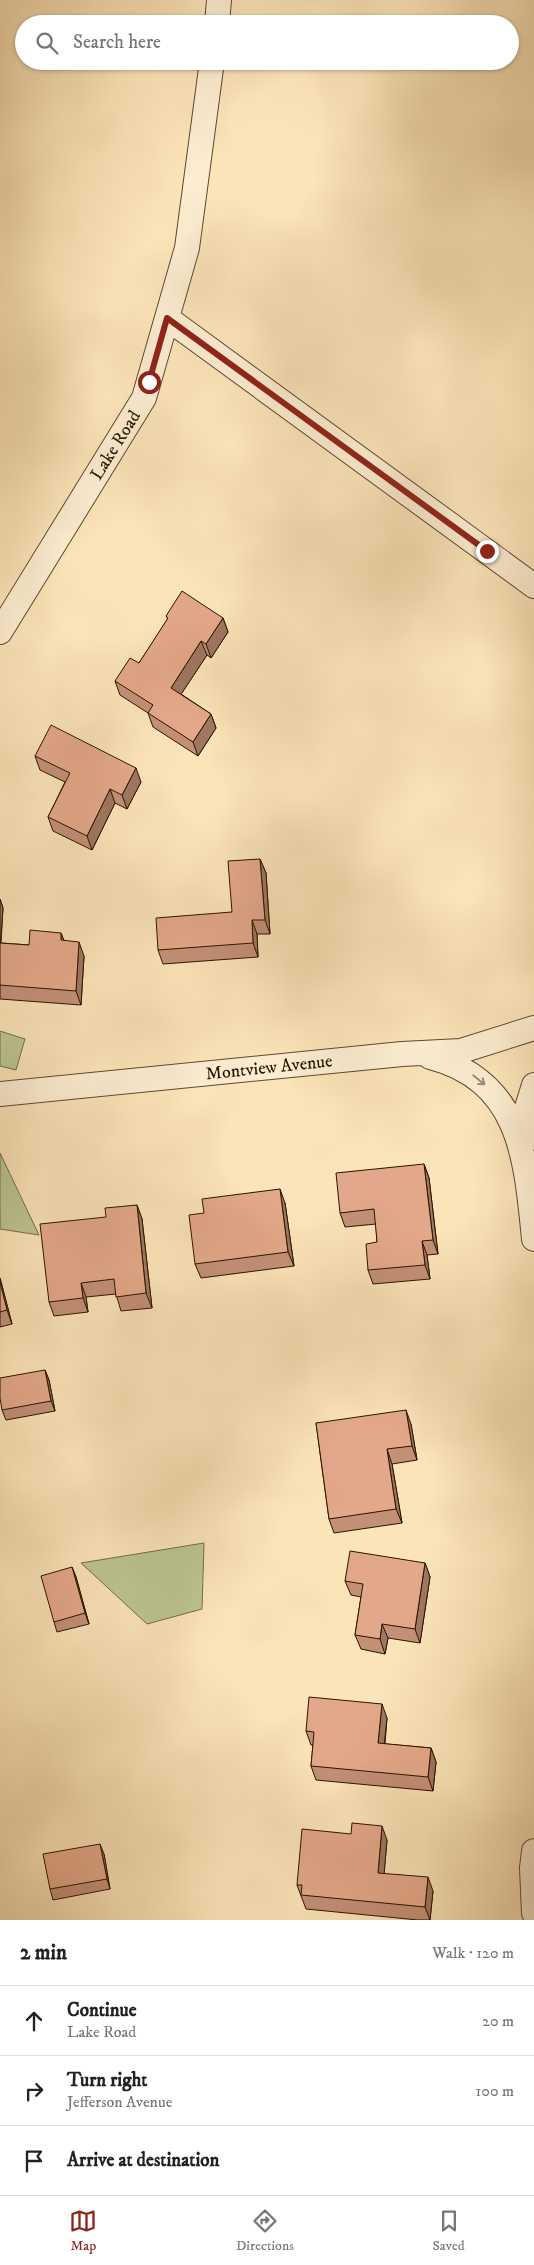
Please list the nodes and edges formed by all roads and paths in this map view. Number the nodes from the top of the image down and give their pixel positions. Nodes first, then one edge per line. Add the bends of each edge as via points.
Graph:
1 (219, 0) edge
2 (217, 15) edge
3 (211, 70) edge
4 (167, 318) junction
5 (534, 586) edge
6 (0, 632) edge
7 (534, 1028) edge
8 (402, 1054) junction
9 (534, 1085) edge
10 (0, 1094) edge
11 (522, 1153) junction
12 (534, 1239) edge
13 (534, 1851) edge
14 (534, 1913) edge

1 - 2 street
3 - 4 street, Lake Road via 187,248
4 - 5 street
4 - 6 street, Lake Road via 144,398
7 - 8 street, Montview Avenue via 461,1051
8 - 10 street, Montview Avenue
8 -> 11 street via 448,1061 470,1072 504,1107
9 - 11 street via 526,1114
11 - 12 street
13 - 14 street

